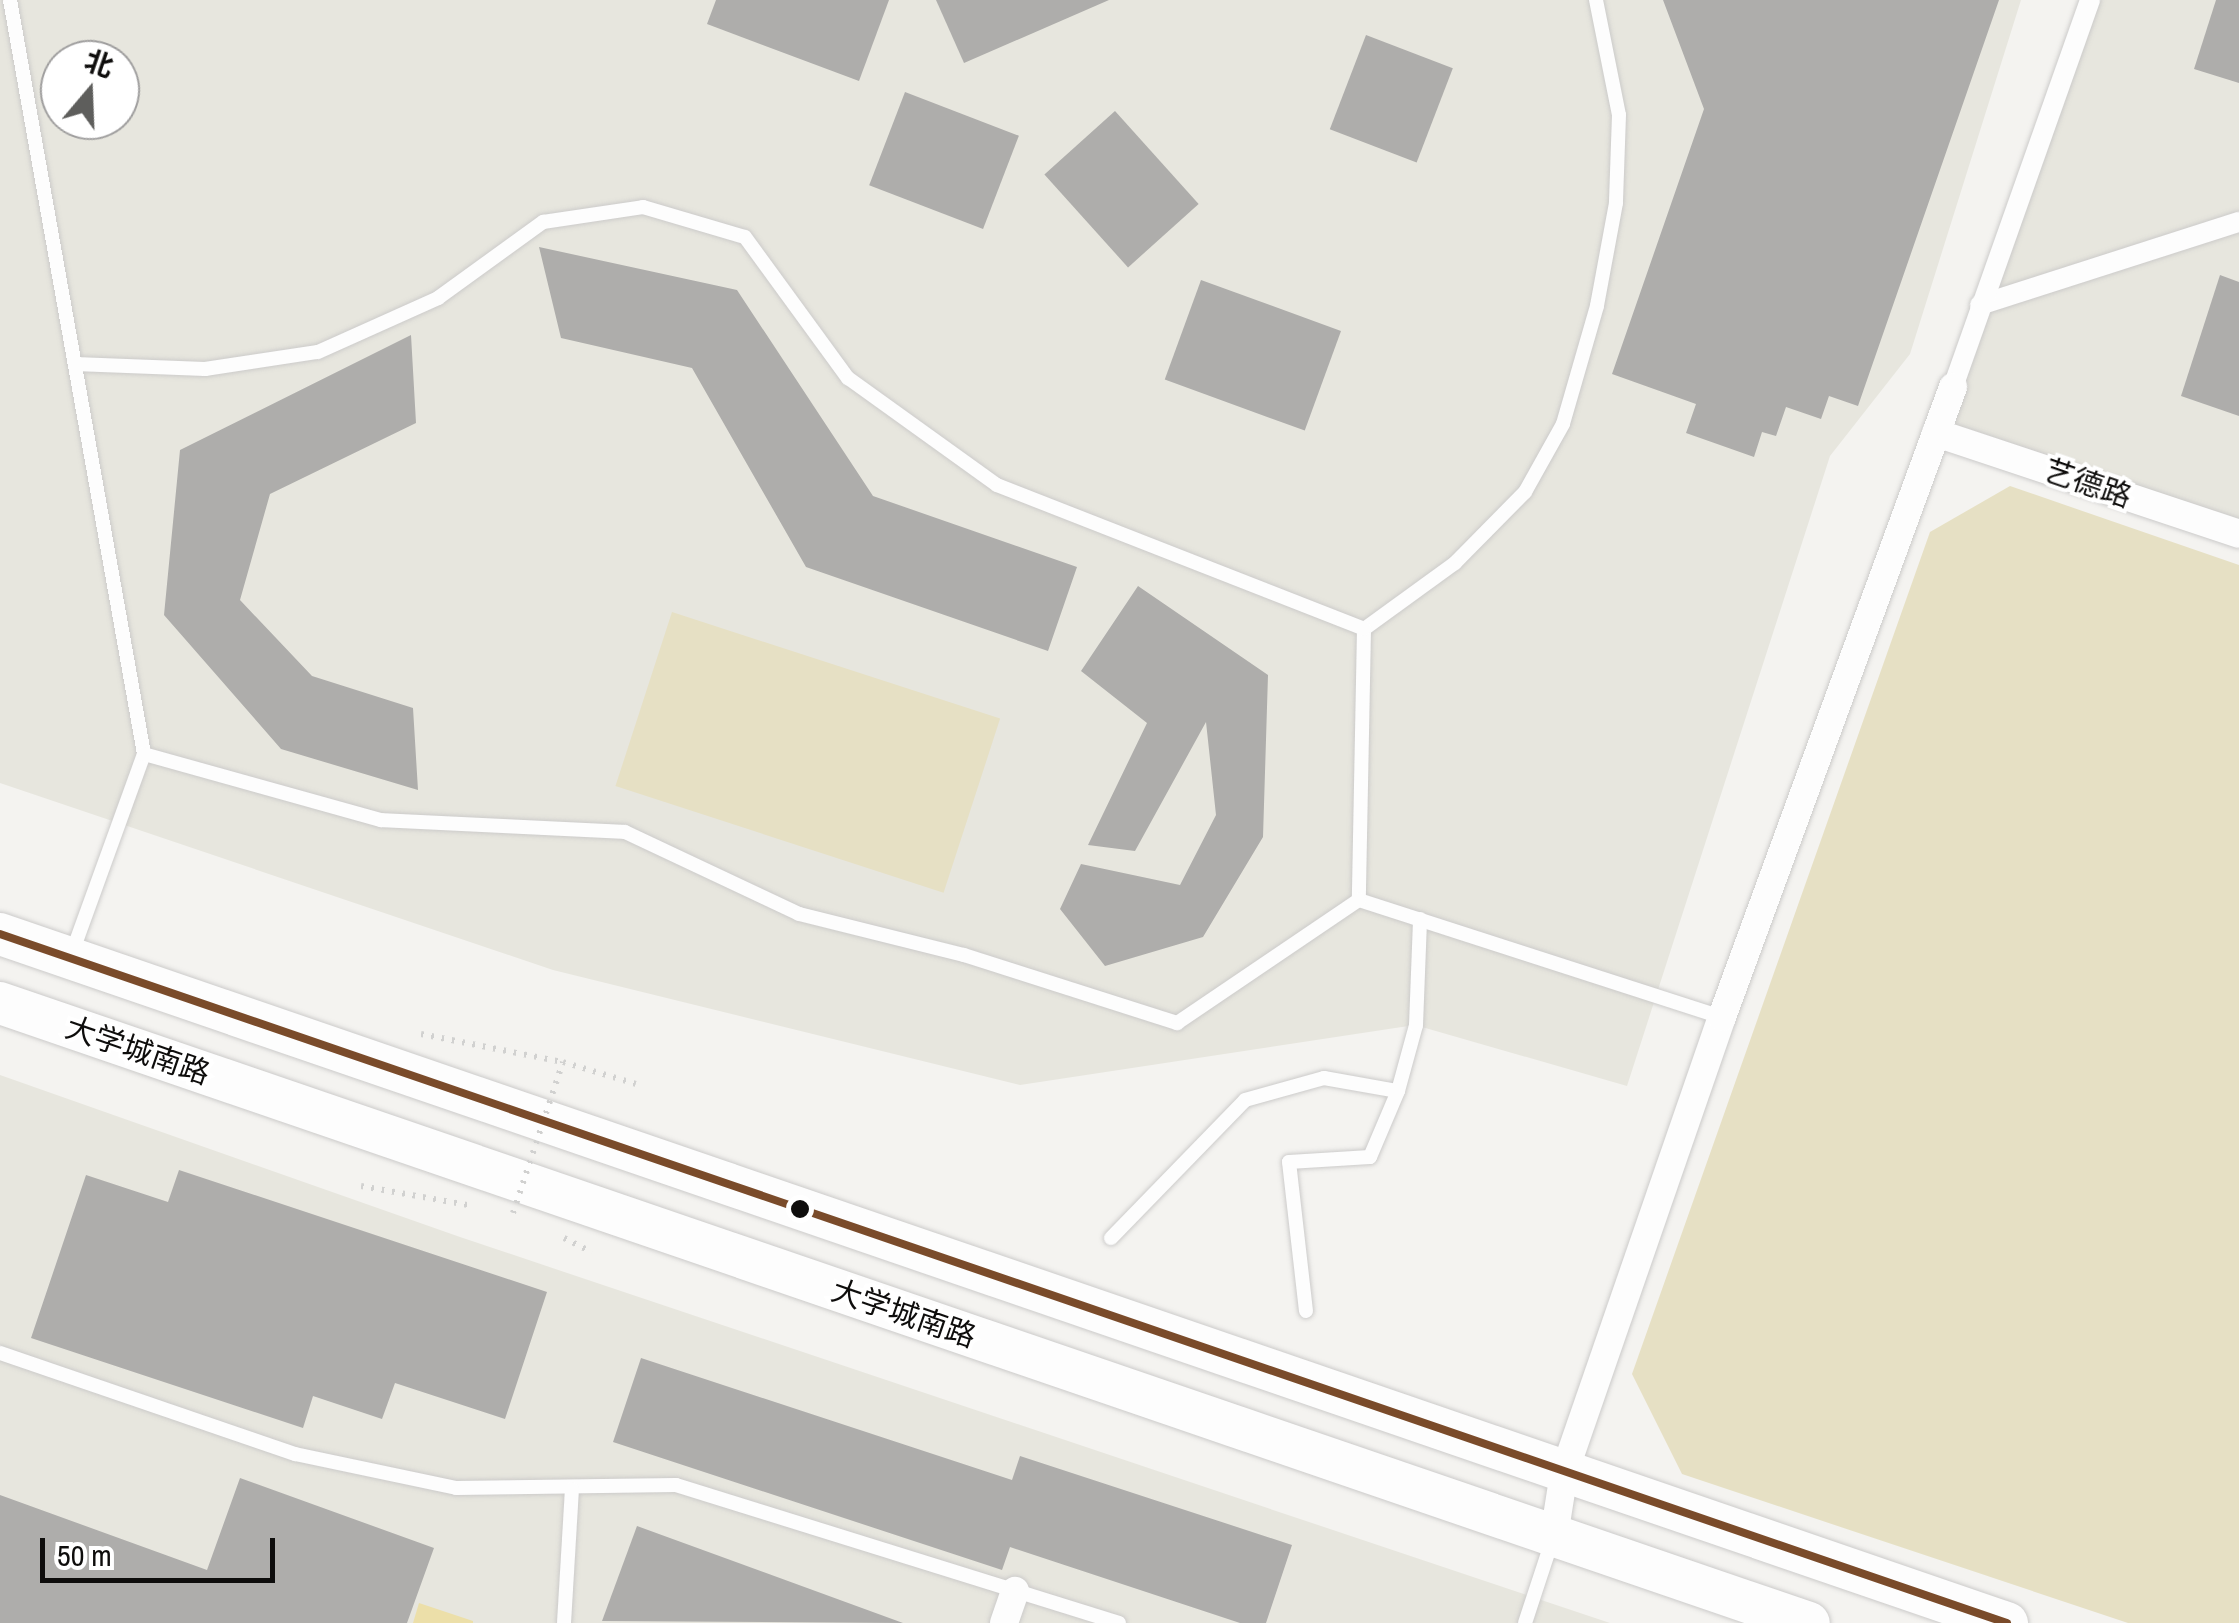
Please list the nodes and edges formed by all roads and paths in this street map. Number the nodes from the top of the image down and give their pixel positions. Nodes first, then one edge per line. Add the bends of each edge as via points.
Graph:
1 (10, 0) edge
2 (1596, 0) edge
3 (2090, 0) edge
4 (2239, 222) edge
5 (1980, 305) junction
6 (75, 364) junction
7 (1952, 387) joint
8 (1936, 433) junction
9 (2239, 534) edge
10 (1364, 629) junction
11 (144, 754) junction
12 (1359, 900) junction
13 (1420, 920) junction
14 (0, 934) edge
15 (70, 958) junction
16 (0, 1003) edge
17 (1722, 1017) junction
18 (420, 1034) dead end
19 (563, 1062) junction
20 (636, 1084) dead end
21 (1398, 1091) junction
22 (361, 1186) dead end
23 (475, 1206) dead end
24 (494, 1210) dead end
25 (1111, 1238) dead end
26 (1306, 1311) dead end
27 (0, 1353) edge
28 (1564, 1473) junction
29 (572, 1490) junction
30 (1554, 1536) junction
31 (1015, 1591) junction
32 (564, 1623) edge
33 (1004, 1623) edge
34 (1120, 1623) edge
35 (1525, 1623) edge
36 (1809, 1623) edge
37 (2007, 1623) edge

1 - 6 lane
2 - 10 lane via 1619,116 1616,203 1597,306 1562,424 1511,506 1456,563
3 - 5 street
4 - 5 street
5 - 7 street
6 - 10 lane via 205,369 318,352 438,298 542,222 643,207 746,236 848,378 997,485
6 - 11 lane
7 - 8 street
8 - 9 street, 艺德路
8 - 17 street
10 - 12 lane
11 - 12 lane via 381,820 624,832 799,914 964,955 1177,1022
11 - 15 lane
12 - 13 lane
13 - 17 lane
13 - 21 lane via 1416,1025
14 - 15 main road, 大学城南路
15 - 28 main road, 大学城南路
16 - 30 main road, 大学城南路
17 - 28 street
18 - 19 path
19 - 20 path
19 - 24 path, bridge via 513,1213
21 - 25 lane via 1324,1078 1244,1100
21 - 26 lane via 1370,1157 1289,1162
22 - 23 path
27 - 29 lane via 294,1454 456,1488
28 - 30 street
28 - 37 main road, 大学城南路
29 - 31 lane via 676,1485
29 - 32 lane
30 - 35 lane
30 - 36 main road, 大学城南路
31 - 33 street
31 - 34 lane

